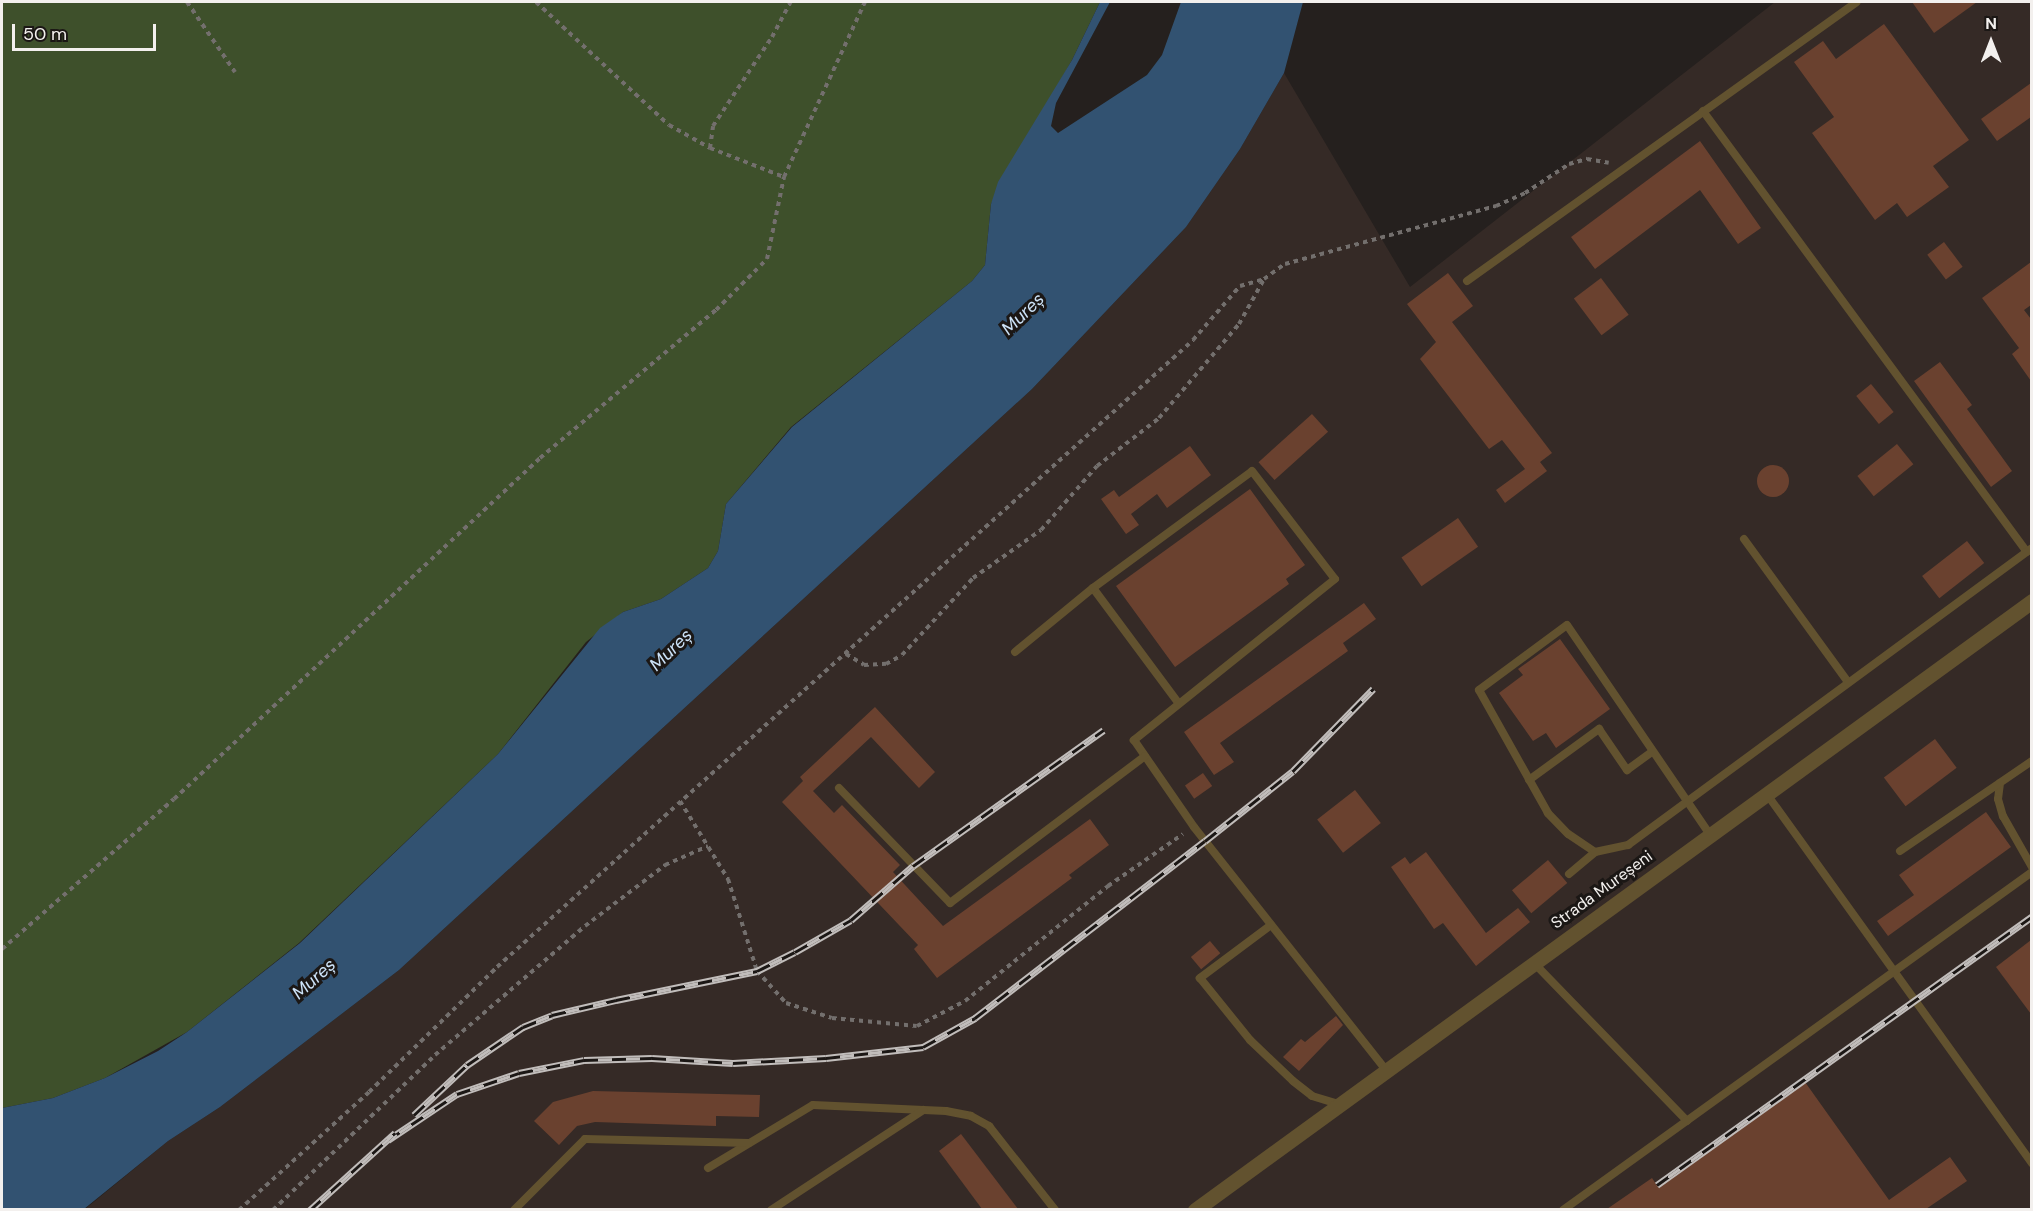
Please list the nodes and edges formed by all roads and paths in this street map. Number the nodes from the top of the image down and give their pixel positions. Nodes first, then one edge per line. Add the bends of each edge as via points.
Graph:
1 (187, 2) edge
2 (536, 2) edge
3 (790, 2) edge
4 (865, 2) edge
5 (1856, 2) edge
6 (235, 72) dead end
7 (1703, 111) junction
8 (710, 148) junction
9 (1624, 168) junction
10 (784, 177) junction
11 (1264, 279) junction
12 (1467, 281) dead end
13 (1744, 539) dead end
14 (2029, 550) edge
15 (1094, 588) junction
16 (2031, 602) edge
17 (1015, 652) dead end
18 (846, 654) junction
19 (1848, 682) junction
20 (1179, 704) junction
21 (1652, 752) junction
22 (1145, 756) junction
23 (2031, 761) edge
24 (1529, 780) junction
25 (2000, 783) junction
26 (839, 788) dead end
27 (1766, 793) junction
28 (680, 801) junction
29 (1685, 801) junction
30 (1194, 826) junction
31 (1709, 833) junction
32 (708, 846) junction
33 (1900, 851) dead end
34 (1595, 852) junction
35 (2031, 867) edge
36 (2031, 872) edge
37 (1569, 874) dead end
38 (1271, 925) junction
39 (2, 949) edge
40 (1533, 962) junction
41 (1894, 971) junction
42 (1386, 1070) junction
43 (1339, 1104) junction
44 (923, 1110) junction
45 (1687, 1121) junction
46 (750, 1143) junction
47 (2031, 1163) edge
48 (708, 1168) dead end
49 (239, 1209) edge
50 (273, 1209) edge
51 (514, 1209) edge
52 (771, 1209) edge
53 (1055, 1209) edge
54 (1195, 1209) edge
55 (1563, 1209) edge

1 - 6 path
2 - 8 path via 669,125
3 - 8 path via 772,37 713,126
4 - 10 path
5 - 7 lane
7 - 9 lane
7 - 14 lane
8 - 10 path
9 - 11 path via 1603,160 1569,164 1525,193 1496,206 1316,254 1285,264
9 - 12 lane
10 - 39 path via 767,259 716,310 540,458 174,799
11 - 18 path via 1240,286 1193,339
11 - 18 path via 1239,324 1159,418 1097,466 1041,530 972,578 902,655 886,664 864,665
13 - 19 lane
14 - 19 lane
15 - 17 lane
15 - 20 lane
15 - 20 lane via 1252,471 1335,579
16 - 27 street, Strada Mureșeni
18 - 28 path
19 - 29 lane
20 - 22 lane via 1134,740
21 - 24 lane via 1628,770 1599,729
21 - 24 lane via 1567,625 1479,690
21 - 29 lane
22 - 26 lane via 950,903
22 - 30 lane
23 - 25 lane
24 - 34 lane via 1548,813 1568,834
25 - 33 lane
25 - 35 lane via 1998,799 2003,816
27 - 31 street, Strada Mureșeni
27 - 41 lane
28 - 32 path
28 - 49 path
29 - 31 lane
29 - 34 lane via 1628,845
30 - 32 path via 1108,886 965,1001 917,1026 832,1018 786,1003 757,971 728,879
30 - 38 lane
31 - 40 street, Strada Mureșeni
32 - 50 path via 665,865 585,926 435,1055
34 - 37 lane
36 - 41 lane
38 - 42 lane
38 - 43 lane via 1200,978 1250,1040 1293,1081 1312,1096
40 - 42 street, Strada Mureșeni
40 - 45 lane
41 - 45 lane
41 - 47 lane
42 - 43 street, Strada Mureșeni
43 - 54 street, Strada Mureșeni
44 - 46 lane via 813,1105
44 - 52 lane
44 - 53 lane via 970,1116 989,1126
45 - 55 lane
46 - 48 lane
46 - 51 lane via 585,1139

